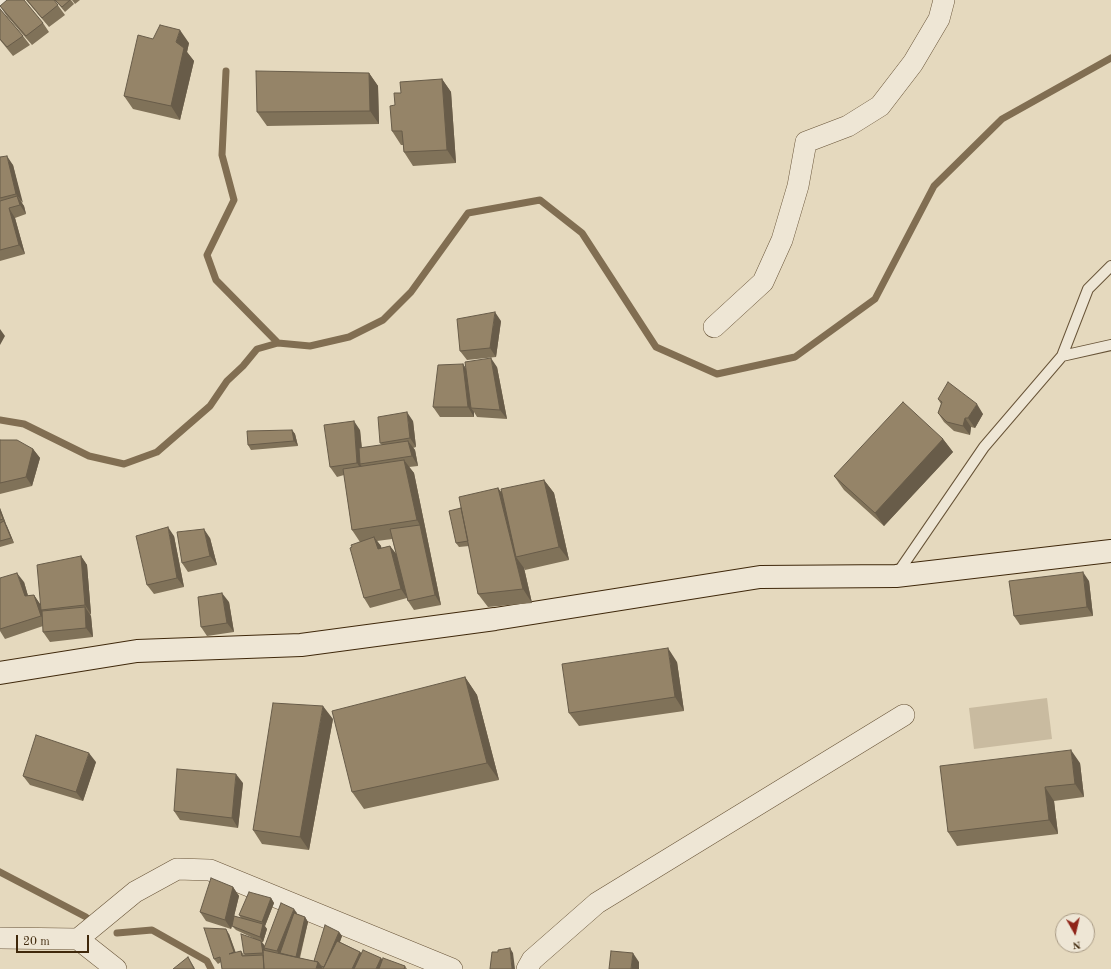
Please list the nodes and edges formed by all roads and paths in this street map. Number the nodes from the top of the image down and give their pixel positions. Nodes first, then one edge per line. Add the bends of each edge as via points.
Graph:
1 (13, 0) edge
2 (944, 0) edge
3 (0, 10) edge
4 (1111, 266) edge
5 (714, 327) dead end
6 (1111, 345) edge
7 (1062, 356) junction
8 (1111, 552) edge
9 (896, 576) junction
10 (0, 673) edge
11 (904, 715) dead end
12 (0, 938) edge
13 (78, 940) junction
14 (116, 969) edge
15 (452, 969) edge
16 (527, 969) edge

1 - 3 street
2 - 5 street via 939,19 913,63 880,106 848,126 806,142 798,186 784,233 762,282
4 - 7 lane via 1088,289
6 - 7 lane
7 - 9 lane via 984,447
8 - 9 street
9 - 10 street via 760,577 495,619 301,645 137,651
11 - 16 street via 597,903 532,960
12 - 13 street
13 - 14 street
13 - 15 street via 136,892 176,869 210,870

